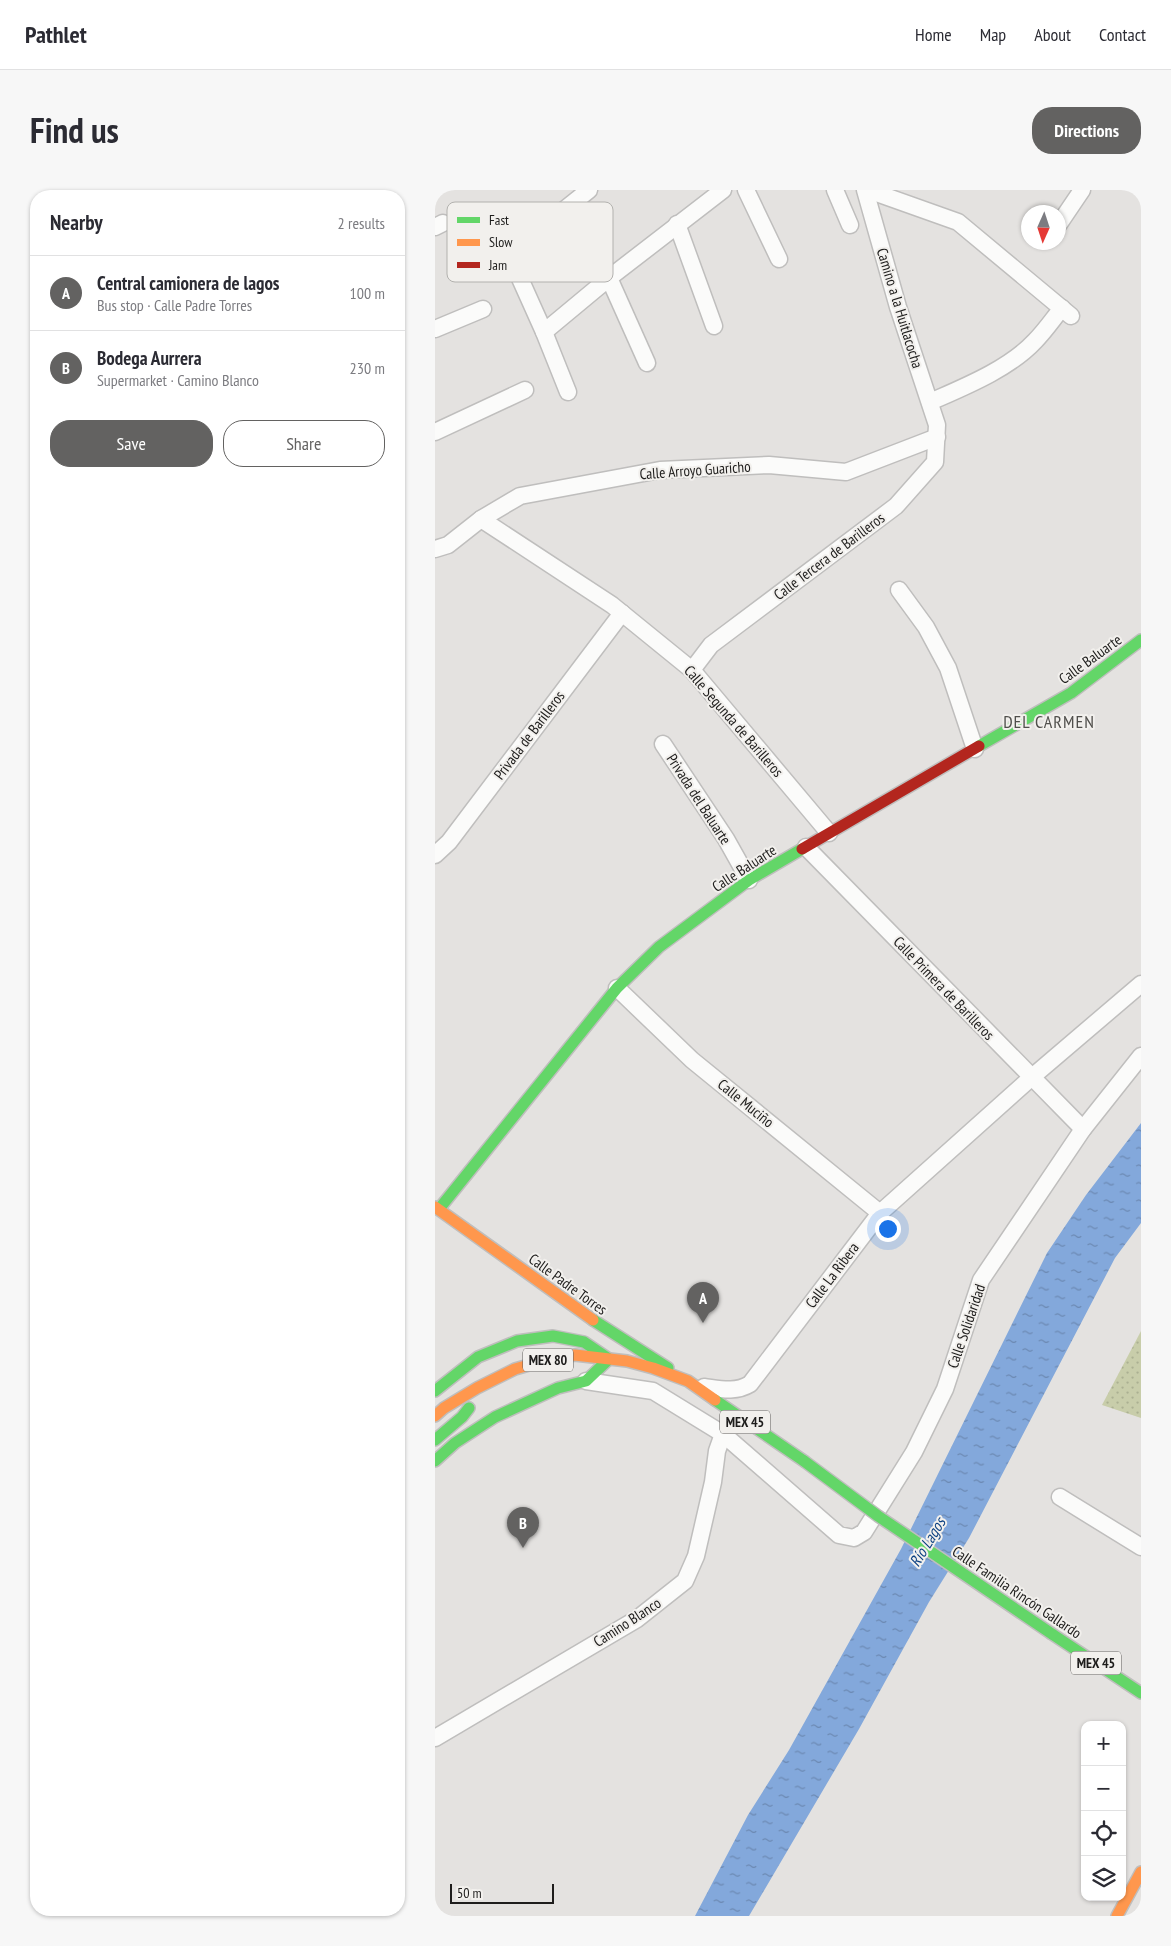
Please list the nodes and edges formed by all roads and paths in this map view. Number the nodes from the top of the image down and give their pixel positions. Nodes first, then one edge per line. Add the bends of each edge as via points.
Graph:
1 (589, 190) edge
2 (723, 190) edge
3 (746, 190) edge
4 (835, 190) edge
5 (867, 190) edge
6 (1081, 190) edge
7 (574, 202) edge
8 (1066, 213) edge
9 (677, 224) junction
10 (850, 225) dead end
11 (779, 259) dead end
12 (613, 275) edge
13 (522, 282) edge
14 (604, 282) edge
15 (611, 282) edge
16 (483, 309) dead end
17 (714, 326) dead end
18 (435, 329) edge
19 (544, 332) junction
20 (647, 363) dead end
21 (525, 390) dead end
22 (568, 392) dead end
23 (930, 402) junction
24 (937, 431) junction
25 (435, 432) edge
26 (481, 519) junction
27 (435, 549) edge
28 (899, 590) dead end
29 (621, 613) junction
30 (1141, 640) edge
31 (692, 670) junction
32 (663, 744) dead end
33 (975, 750) junction
34 (829, 833) junction
35 (806, 847) junction
36 (435, 856) edge
37 (749, 880) junction
38 (1141, 984) edge
39 (617, 988) junction
40 (1141, 1056) edge
41 (1032, 1077) junction
42 (1083, 1129) junction
43 (437, 1208) edge
44 (880, 1213) junction
45 (601, 1326) junction
46 (584, 1342) junction
47 (575, 1355) junction
48 (609, 1359) junction
49 (491, 1381) junction
50 (586, 1381) junction
51 (692, 1384) junction
52 (558, 1388) junction
53 (435, 1391) edge
54 (435, 1416) edge
55 (723, 1434) junction
56 (435, 1440) edge
57 (435, 1461) edge
58 (1060, 1497) dead end
59 (1141, 1547) edge
60 (1141, 1693) edge
61 (435, 1738) edge
62 (1141, 1872) edge
63 (1117, 1916) edge

1 - 7 street
2 - 9 street
3 - 11 street
4 - 10 street
5 - 23 street, Camino a la Huitlacocha via 898,307
5 - 23 street via 958,222 1066,312 1001,368
6 - 8 street
9 - 12 street
9 - 17 street
13 - 19 street
14 - 19 street
15 - 20 street
16 - 18 street
19 - 22 street
21 - 25 street
23 - 24 street, Camino a la Huitlacocha
24 - 26 street, Calle Arroyo Guaricho via 845,472 769,465 660,470 520,496
24 - 31 street, Calle Tercera de Barilleros via 935,462 896,506 711,645
26 - 27 street, Calle Arroyo Guaricho via 448,545
26 - 29 street, Calle Segunda de Barilleros
28 - 33 street via 926,627 948,668
29 - 31 street, Calle Segunda de Barilleros
29 - 36 street, Privada de Barilleros via 449,842
30 - 33 main road, Calle Baluarte via 1071,693
31 - 34 street, Calle Segunda de Barilleros
32 - 37 street, Privada del Baluarte
33 - 34 main road, Calle Baluarte
34 - 35 main road, Calle Baluarte
35 - 37 main road, Calle Baluarte
35 - 41 street, Calle Primera de Barilleros
37 - 39 main road, Calle Baluarte via 659,947
38 - 41 street, Calle La Ribera
39 - 43 main road, Calle Baluarte
39 - 44 street, Calle Muciño via 693,1060
40 - 42 street, Calle Solidaridad
41 - 42 street, Calle Primera de Barilleros
41 - 44 street, Calle La Ribera
42 - 55 street, Calle Solidaridad via 981,1280 945,1389 914,1452 864,1532 854,1538 839,1535
43 - 45 main road, Calle Padre Torres
44 - 51 street, Calle La Ribera via 749,1384 741,1389 727,1390
45 - 46 main road
45 - 51 main road, Calle Padre Torres
46 - 47 main road
46 - 48 main road, MEX 45
46 - 53 main road, MEX 45 via 553,1336 517,1341 478,1357
47 - 48 main road, MEX 80
47 - 49 main road, MEX 80 via 553,1358
47 - 52 main road
48 - 50 main road
48 - 51 main road, MEX 45 via 653,1368
49 - 54 main road, MEX 80 via 443,1408
49 - 56 main road, MEX 80 via 462,1417
50 - 52 main road
50 - 55 street via 653,1391
51 - 60 main road, Calle Familia Rincón Gallardo / MEX 45, bridge via 878,1516
52 - 57 main road via 495,1417
55 - 61 street, Camino Blanco via 696,1556 685,1581 637,1619
58 - 59 street
62 - 63 main road

